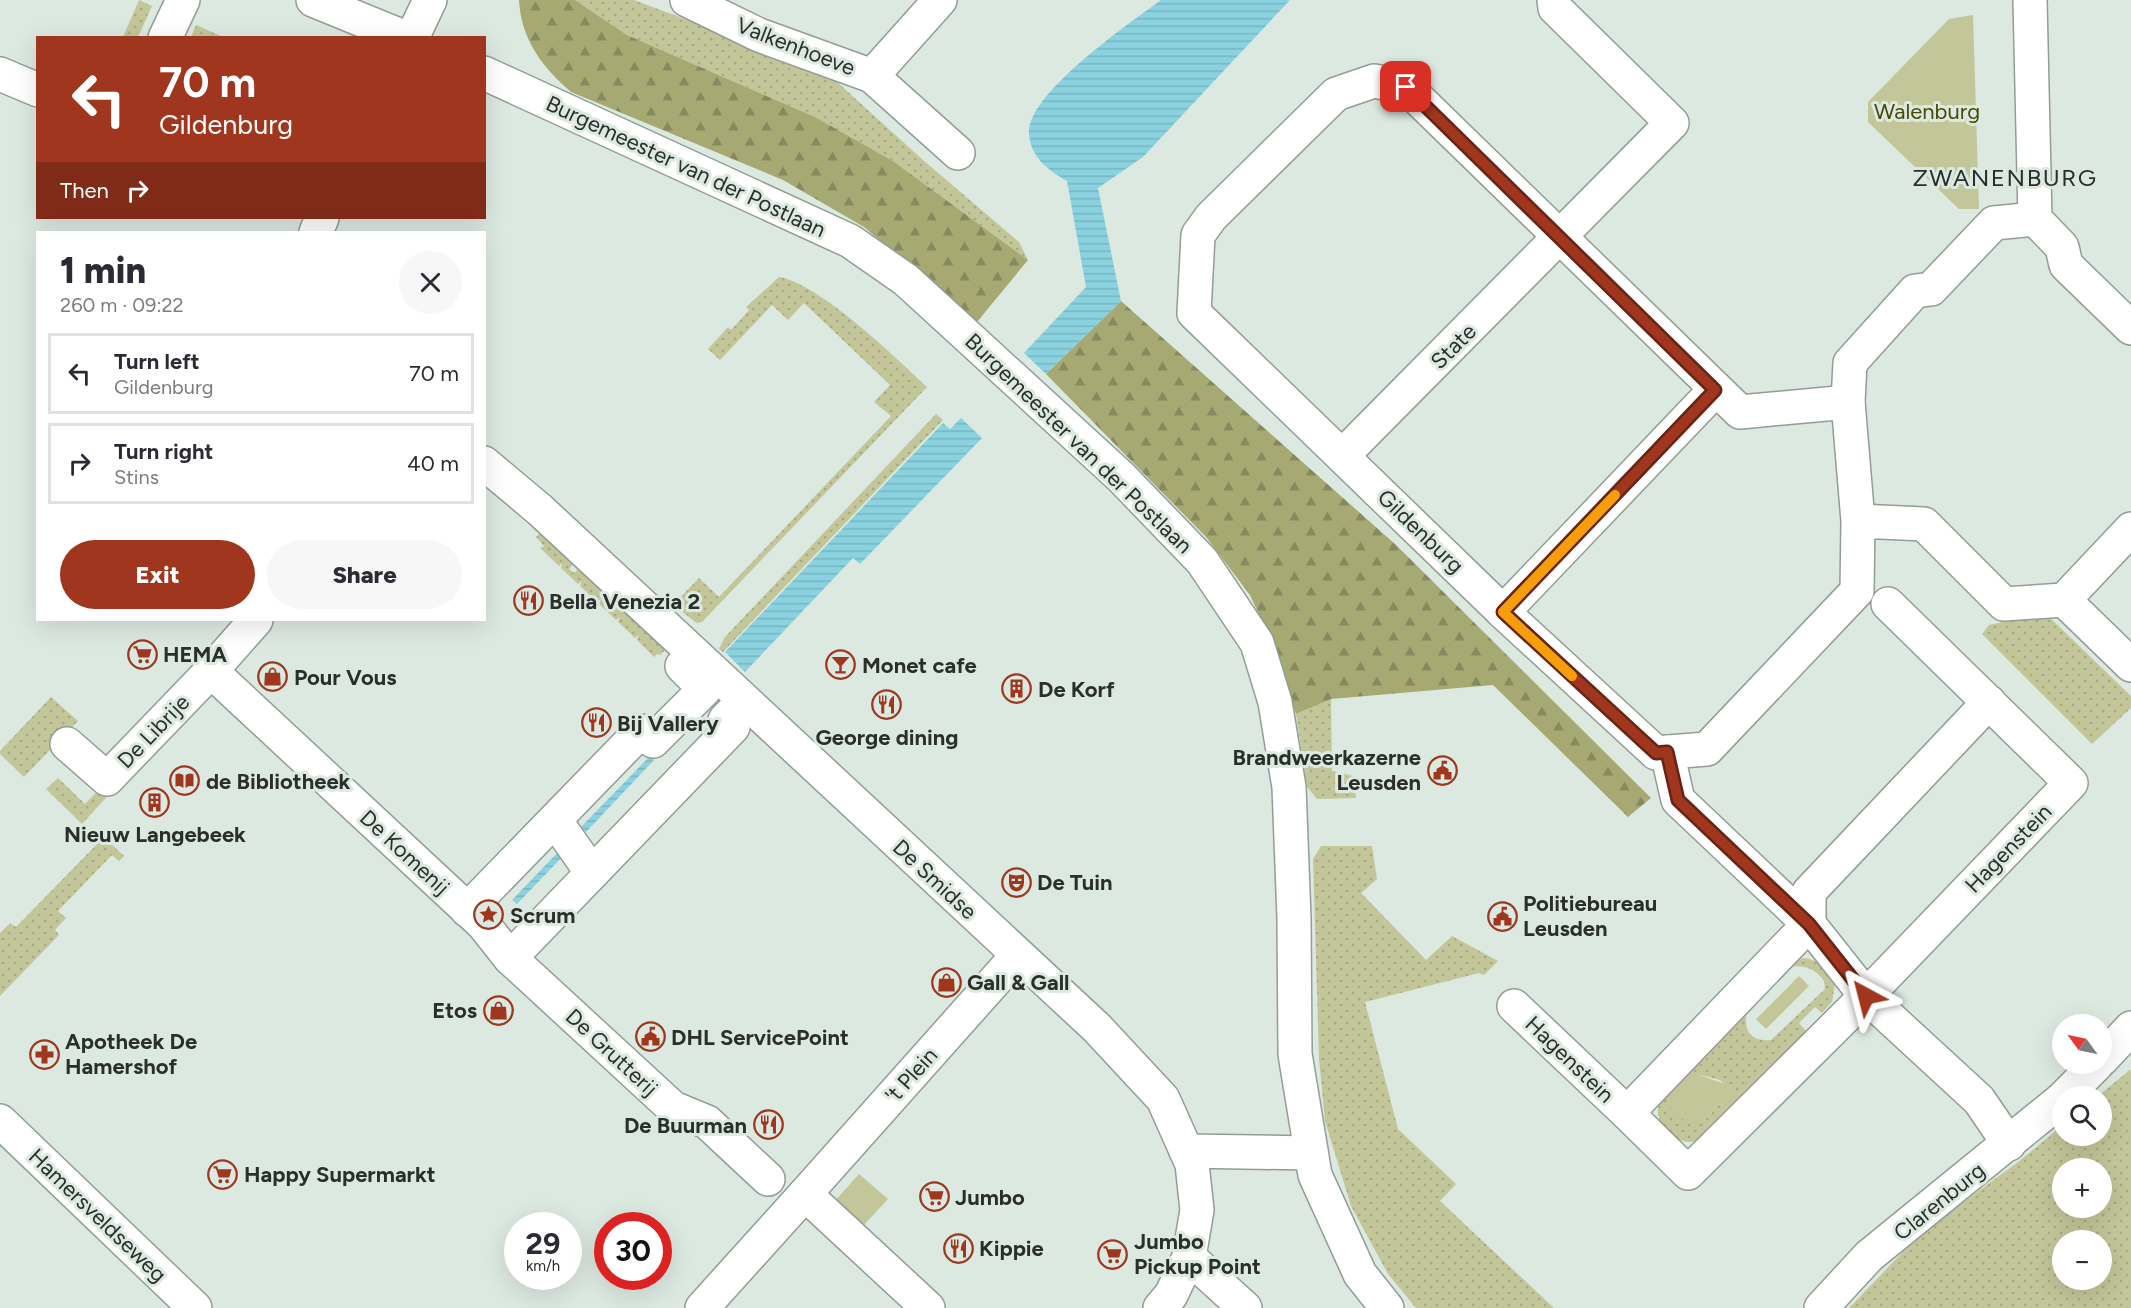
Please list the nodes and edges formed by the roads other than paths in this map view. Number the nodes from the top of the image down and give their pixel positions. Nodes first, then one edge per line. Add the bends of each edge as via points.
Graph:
1 (183, 0) edge
2 (313, 0) edge
3 (430, 0) edge
4 (687, 0) edge
5 (940, 0) edge
6 (1554, 0) edge
7 (2030, 0) edge
8 (166, 36) edge
9 (401, 36) edge
10 (413, 36) edge
11 (0, 74) edge
12 (486, 74) edge
13 (873, 76) junction
14 (36, 89) edge
15 (958, 153) dead end
16 (2035, 219) junction
17 (1560, 236) junction
18 (2131, 328) edge
19 (1715, 390) junction
20 (1848, 402) junction
21 (1343, 454) junction
22 (486, 465) edge
23 (1858, 521) junction
24 (2131, 529) edge
25 (2064, 600) junction
26 (1887, 604) dead end
27 (1503, 612) junction
28 (255, 621) edge
29 (694, 653) junction
30 (2131, 665) edge
31 (211, 671) junction
32 (744, 701) junction
33 (1989, 702) junction
34 (653, 741) junction
35 (67, 744) dead end
36 (1667, 752) junction
37 (687, 775) junction
38 (555, 820) junction
39 (592, 873) junction
40 (467, 910) junction
41 (1809, 924) junction
42 (1017, 956) junction
43 (510, 958) junction
44 (1866, 996) junction
45 (1514, 1006) dead end
46 (2131, 1028) edge
47 (2112, 1048) edge
48 (2087, 1074) edge
49 (2076, 1086) edge
50 (2052, 1108) edge
51 (1627, 1113) junction
52 (0, 1121) edge
53 (2009, 1144) junction
54 (1186, 1151) junction
55 (1311, 1152) junction
56 (768, 1179) dead end
57 (805, 1194) junction
58 (1189, 1257) junction
59 (195, 1308) edge
60 (702, 1308) edge
61 (928, 1308) edge
62 (1160, 1308) edge
63 (1245, 1308) edge
64 (1388, 1308) edge
65 (1821, 1308) edge

1 - 8 street
2 - 9 street
3 - 10 street
4 - 13 street, Valkenhoeve via 759,35
5 - 13 street, Valkenhoeve
6 - 17 street, State via 1555,8 1672,123
7 - 16 street
11 - 14 street
12 - 55 street, Burgemeester van der Postlaan via 850,241 906,280 965,333 1120,477 1202,561 1257,644 1275,702 1289,787 1295,1054
13 - 15 street, Valkenhoeve
16 - 18 street via 2062,247 2066,265
16 - 20 street, Gildenburg via 1994,223 1931,289 1915,291 1850,363
17 - 19 street
17 - 21 street, State
17 - 21 street, Gildenburg via 1406,87 1374,81 1336,94 1211,217 1198,235 1194,313
19 - 20 street via 1740,412
19 - 27 street
20 - 23 street, Gildenburg
21 - 27 street, Gildenburg
22 - 29 street, De Smidse
23 - 25 street via 1924,524 2004,604
23 - 36 street, Gildenburg via 1857,591 1707,749
24 - 25 street
25 - 30 street
26 - 33 street, Hagenstein
27 - 36 street, Gildenburg via 1656,753
28 - 31 street
29 - 32 street, De Smidse
29 - 34 street via 682,666 705,689
31 - 35 street, De Librije via 107,779
31 - 40 street, De Komenij
32 - 37 street via 725,720 733,727
32 - 42 street, De Smidse
33 - 41 street via 1809,892
33 - 44 street, Hagenstein via 2071,783
34 - 37 street
34 - 38 street via 641,731
36 - 41 street via 1678,800
37 - 39 street
38 - 39 street
38 - 40 street
39 - 43 street
40 - 43 street, De Grutterij
41 - 44 street
41 - 51 street, Hagenstein
42 - 54 street, De Smidse via 1096,1028 1163,1099
42 - 57 street, 't Plein
43 - 56 street, De Grutterij via 673,1108 707,1122
44 - 51 street, Hagenstein via 1688,1173
44 - 53 street via 1978,1100
45 - 51 street, Hagenstein
46 - 47 street
48 - 49 street, Clarenburg
50 - 53 street, Clarenburg
52 - 59 street, Hamersveldseweg
53 - 65 street, Clarenburg via 1869,1256
54 - 55 street
54 - 58 street, De Smidse via 1192,1164 1197,1209
55 - 64 street, Burgemeester van der Postlaan via 1315,1175 1360,1274
57 - 60 street, 't Plein
57 - 61 street
58 - 62 street, De Smidse via 1172,1295
58 - 63 street

